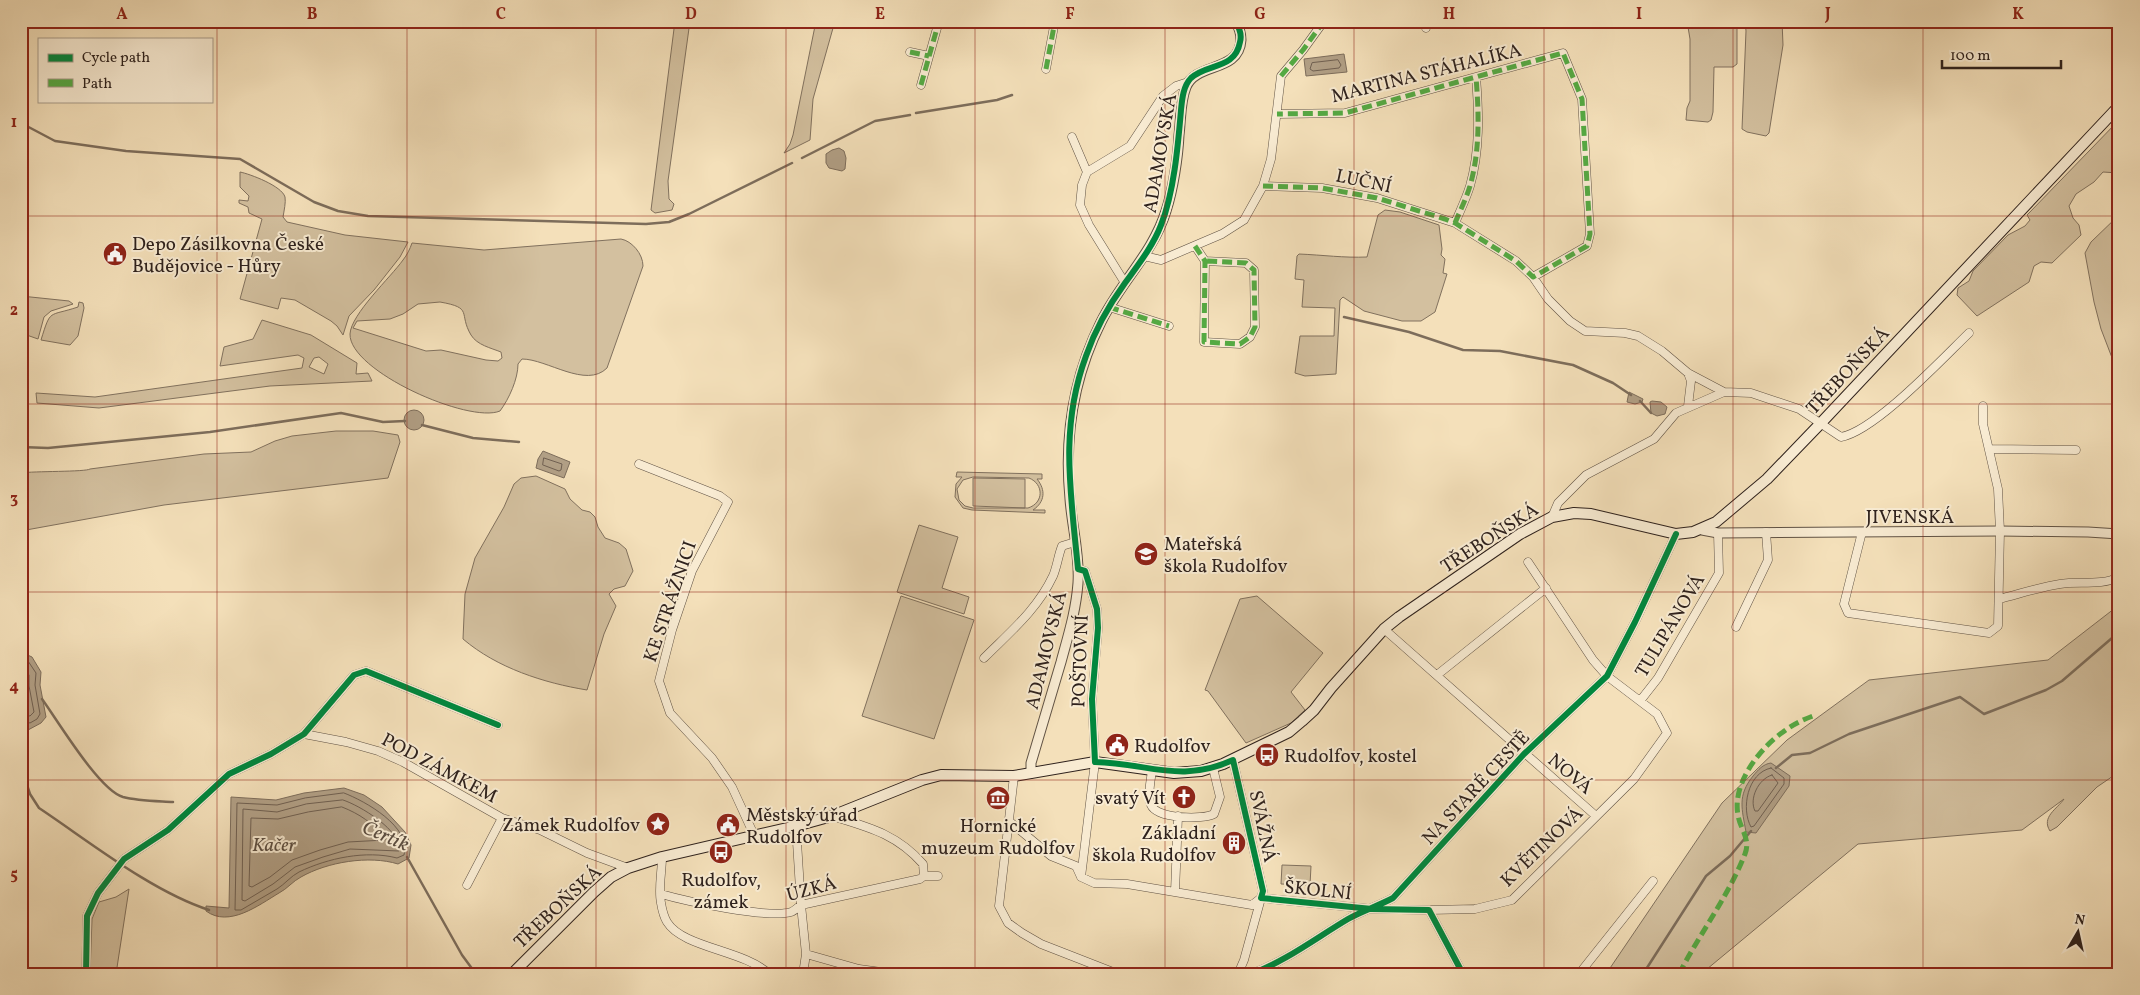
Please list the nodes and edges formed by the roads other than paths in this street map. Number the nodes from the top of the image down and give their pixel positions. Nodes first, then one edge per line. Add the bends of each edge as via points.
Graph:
1 (939, 21) edge
2 (1055, 21) edge
3 (1324, 21) edge
4 (1238, 22) edge
5 (910, 52) dead end
6 (929, 56) junction
7 (1046, 69) dead end
8 (1476, 77) junction
9 (1188, 82) junction
10 (921, 85) dead end
11 (2119, 106) edge
12 (1278, 114) junction
13 (1072, 136) dead end
14 (1087, 172) junction
15 (1263, 186) junction
16 (1455, 223) junction
17 (1195, 246) junction
18 (1144, 256) junction
19 (1205, 261) junction
20 (1533, 277) junction
21 (1125, 283) junction
22 (1109, 307) junction
23 (1169, 326) dead end
24 (1969, 334) dead end
25 (1688, 373) junction
26 (1724, 392) junction
27 (1688, 406) junction
28 (1983, 406) dead end
29 (1820, 424) junction
30 (1990, 449) junction
31 (2076, 450) dead end
32 (639, 464) dead end
33 (1552, 517) junction
34 (1702, 530) junction
35 (1766, 532) junction
36 (1862, 532) junction
37 (2000, 532) junction
38 (1718, 533) junction
39 (1676, 534) junction
40 (2119, 534) edge
41 (1075, 542) junction
42 (1528, 562) dead end
43 (1082, 570) junction
44 (2119, 577) edge
45 (1546, 588) junction
46 (1999, 599) junction
47 (1736, 627) dead end
48 (1384, 630) junction
49 (984, 658) dead end
50 (1437, 675) junction
51 (1607, 676) junction
52 (1640, 701) junction
53 (498, 725) dead end
54 (304, 734) junction
55 (1524, 754) junction
56 (1233, 760) junction
57 (1095, 762) junction
58 (1213, 768) junction
59 (1152, 770) junction
60 (1031, 773) junction
61 (1014, 776) junction
62 (832, 816) junction
63 (1178, 816) junction
64 (1596, 816) junction
65 (502, 818) junction
66 (1009, 821) junction
67 (796, 826) junction
68 (754, 835) junction
69 (662, 857) junction
70 (628, 868) junction
71 (924, 876) junction
72 (938, 876) dead end
73 (1081, 877) junction
74 (1653, 881) dead end
75 (467, 885) dead end
76 (1175, 892) junction
77 (661, 894) junction
78 (1261, 898) junction
79 (800, 905) junction
80 (1372, 909) junction
81 (1429, 910) junction
82 (806, 954) junction
83 (86, 974) edge
84 (512, 974) edge
85 (769, 974) edge
86 (803, 974) edge
87 (896, 974) edge
88 (1118, 974) edge
89 (1238, 974) edge
90 (1251, 974) edge
91 (1463, 974) edge
92 (1579, 974) edge

1 - 6 street
2 - 7 street
3 - 12 street via 1281,76
4 - 9 street, ADAMOVSKÁ via 1241,38 1230,61 1197,74
5 - 6 street
6 - 10 street
8 - 12 street, MARTINA STÁHALÍKA via 1345,113
8 - 16 street via 1478,142 1470,186
8 - 20 street, MARTINA STÁHALÍKA via 1563,53 1582,99 1588,246
9 - 14 street via 1163,96 1130,146
9 - 18 street, ADAMOVSKÁ via 1182,101 1167,208
11 - 29 main road, TŘEBOŇSKÁ
12 - 15 street
13 - 14 street
14 - 21 street via 1080,205
15 - 16 street, LUČNÍ via 1322,188 1377,198
15 - 17 street via 1244,220
16 - 20 street, LUČNÍ via 1516,262
17 - 18 street via 1161,260
17 - 19 street
18 - 21 street, ADAMOVSKÁ
19 - 19 street via 1246,264 1254,270 1255,327 1250,337 1240,344 1204,342
20 - 25 street, LUČNÍ via 1548,299 1585,331 1638,336
21 - 22 street, ADAMOVSKÁ
22 - 23 street
22 - 41 street, ADAMOVSKÁ via 1085,358 1071,413 1068,472
24 - 29 street via 1878,417 1850,435 1841,437
25 - 26 street, LUČNÍ
25 - 27 street via 1691,381
26 - 27 street
26 - 29 street via 1751,393 1799,409
27 - 33 street via 1676,413 1654,439 1586,475 1558,504
28 - 30 street via 1983,424
29 - 34 main road, TŘEBOŇSKÁ via 1767,479
30 - 31 street
30 - 37 street via 1998,489
32 - 68 street, KE STRÁŽNICI via 728,502 692,571 658,681 670,713 712,758 732,787
33 - 39 main road, TŘEBOŇSKÁ via 1591,514
33 - 48 main road, TŘEBOŇSKÁ via 1520,534
34 - 38 street, JIVENSKÁ
34 - 39 main road, TŘEBOŇSKÁ
35 - 36 street, JIVENSKÁ
35 - 38 street, JIVENSKÁ
35 - 47 street via 1768,560
36 - 37 street, JIVENSKÁ
36 - 46 street via 1844,604 1848,613 1989,633 1998,626
37 - 40 street, JIVENSKÁ
37 - 46 street
38 - 52 street, TULIPÁNOVÁ via 1719,573 1658,678
39 - 51 street, NA STARÉ CESTĚ
41 - 43 street, ADAMOVSKÁ
41 - 49 street via 1062,546 1053,576 1034,608
42 - 45 street
43 - 57 street, POŠTOVNÍ via 1097,609 1092,699
43 - 60 street, ADAMOVSKÁ via 1073,618
44 - 46 street via 2060,584
45 - 50 street
45 - 51 street
48 - 50 street, NOVÁ
48 - 56 main road, TŘEBOŇSKÁ via 1302,721 1289,732
50 - 55 street, NOVÁ
51 - 52 street
51 - 55 street, NA STARÉ CESTĚ
52 - 64 street, KVĚTINOVÁ via 1657,714 1667,733 1634,779
53 - 54 street via 366,671 354,675
54 - 65 street, POD ZÁMKEM via 378,751
54 - 83 street via 229,774 168,830 124,859 98,893 87,916
55 - 64 street, NOVÁ
55 - 80 street, NA STARÉ CESTĚ via 1393,898
56 - 58 main road, TŘEBOŇSKÁ
56 - 78 street, SVÁŽNÁ via 1263,891
57 - 59 main road, TŘEBOŇSKÁ
57 - 60 main road, TŘEBOŇSKÁ
57 - 73 street, POŠTOVNÍ
58 - 59 main road, TŘEBOŇSKÁ via 1184,773
58 - 63 street via 1220,797 1214,814 1204,818
59 - 63 street via 1152,808
60 - 61 main road, TŘEBOŇSKÁ
61 - 62 main road, TŘEBOŇSKÁ via 941,775
61 - 66 street
62 - 67 main road, TŘEBOŇSKÁ
62 - 71 street via 896,839 923,864
63 - 76 street
64 - 81 street, KVĚTINOVÁ via 1512,900 1475,909
65 - 70 street, POD ZÁMKEM via 540,830
65 - 75 street, POD ZÁMKEM
66 - 73 street, ŠKOLNÍ via 1051,856 1076,866
66 - 88 street via 999,906 1008,923 1041,944
67 - 68 main road, TŘEBOŇSKÁ
67 - 79 street
68 - 69 main road, TŘEBOŇSKÁ
69 - 70 main road, TŘEBOŇSKÁ
69 - 77 street
70 - 84 main road, TŘEBOŇSKÁ via 594,892
71 - 72 street, ÚZKÁ
71 - 79 street, ÚZKÁ
73 - 76 street, ŠKOLNÍ via 1094,883 1127,884
74 - 92 street
76 - 78 street, ŠKOLNÍ via 1252,905
77 - 79 street, ÚZKÁ via 766,913 791,912
77 - 85 street via 667,922 680,934 740,956
78 - 80 street, ŠKOLNÍ
78 - 89 street, SVÁŽNÁ
79 - 82 street
80 - 81 street, KVĚTINOVÁ
80 - 90 street, NA STARÉ CESTĚ via 1350,917 1272,966
81 - 91 street
82 - 86 street
82 - 87 street via 859,969

